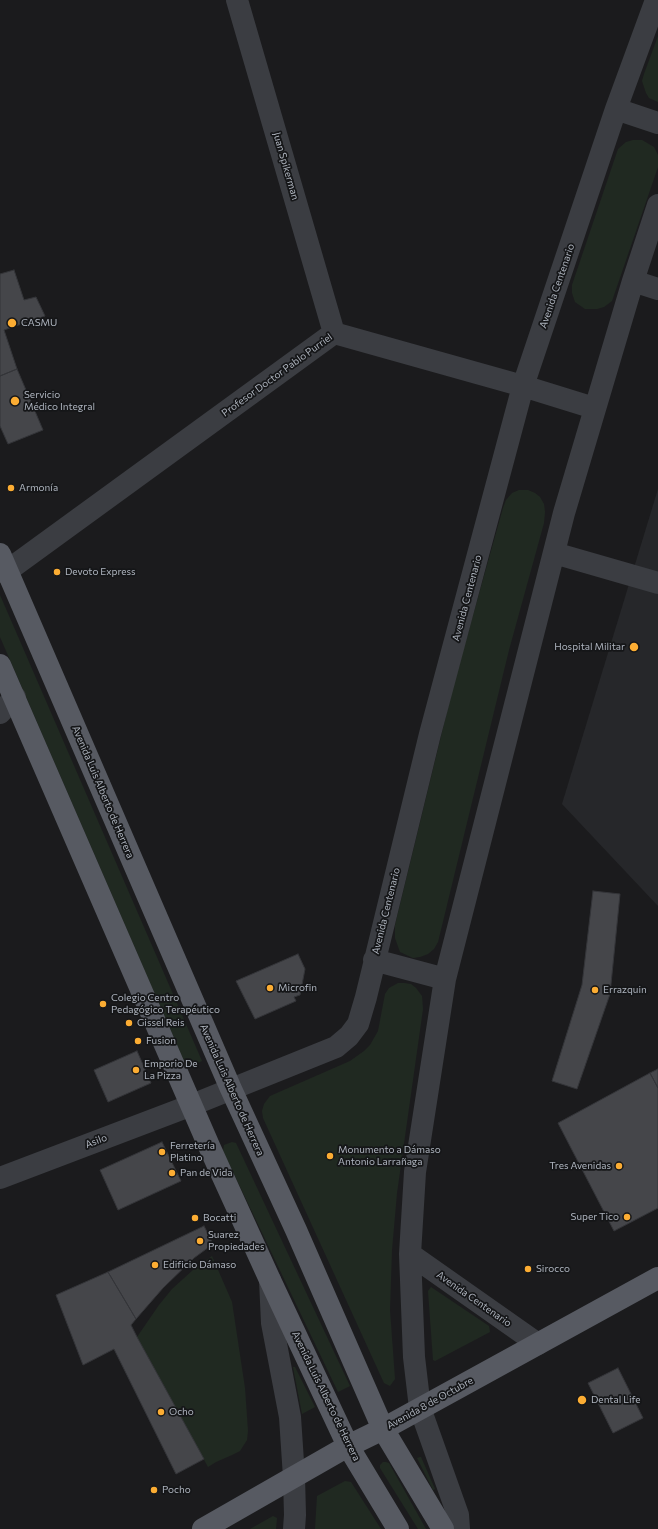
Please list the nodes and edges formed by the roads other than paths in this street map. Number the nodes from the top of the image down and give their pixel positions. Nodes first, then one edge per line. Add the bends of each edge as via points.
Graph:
1 (237, 0) edge
2 (656, 0) edge
3 (616, 109) junction
4 (658, 123) edge
5 (658, 205) edge
6 (633, 281) junction
7 (658, 289) edge
8 (334, 333) junction
9 (523, 386) junction
10 (594, 408) junction
11 (554, 553) junction
12 (2, 566) edge
13 (658, 582) edge
14 (0, 666) edge
15 (7, 705) edge
16 (374, 960) junction
17 (445, 979) junction
18 (231, 1089) junction
19 (192, 1105) junction
20 (0, 1178) edge
21 (410, 1254) junction
22 (658, 1278) edge
23 (270, 1280) junction
24 (538, 1344) junction
25 (420, 1408) junction
26 (383, 1429) junction
27 (348, 1446) junction
28 (294, 1477) junction
29 (203, 1529) edge
30 (294, 1529) edge
31 (398, 1529) edge
32 (443, 1529) edge
33 (459, 1529) edge

1 - 8 street, Juan Spikerman
2 - 3 street, Avenida Centenario
3 - 4 street
3 - 9 street, Avenida Centenario
5 - 6 street
6 - 7 street
6 - 10 street
8 - 9 street, Profesor Doctor Pablo Purriel
8 - 12 street, Profesor Doctor Pablo Purriel
9 - 10 street, Profesor Doctor Pablo Purriel
9 - 16 street, Avenida Centenario via 430,734
10 - 11 street
11 - 13 street
11 - 17 street
12 - 18 main road, Avenida Luis Alberto de Herrera
14 - 15 main road, Avenida Luis Alberto de Herrera
15 - 19 main road, Avenida Luis Alberto de Herrera
16 - 17 street
16 - 18 street, Avenida Centenario via 358,1024 344,1040 336,1047
17 - 21 street via 415,1172
18 - 19 street, Avenida Centenario
18 - 26 main road, Avenida Luis Alberto de Herrera
19 - 20 street, Asilo
19 - 23 main road, Avenida Luis Alberto de Herrera
21 - 24 street, Avenida Centenario
21 - 25 street via 414,1357
22 - 24 main road, Avenida 8 de Octubre
23 - 27 main road, Avenida Luis Alberto de Herrera
23 - 28 street via 272,1323 290,1417
24 - 25 main road, Avenida 8 de Octubre
25 - 26 main road, Avenida 8 de Octubre
25 - 33 street via 458,1515
26 - 27 main road, Avenida 8 de Octubre
26 - 32 main road, Avenida Luis Alberto de Herrera
27 - 28 main road, Avenida 8 de Octubre
27 - 31 main road, Avenida Luis Alberto de Herrera
28 - 29 main road, Avenida 8 de Octubre
28 - 30 street

